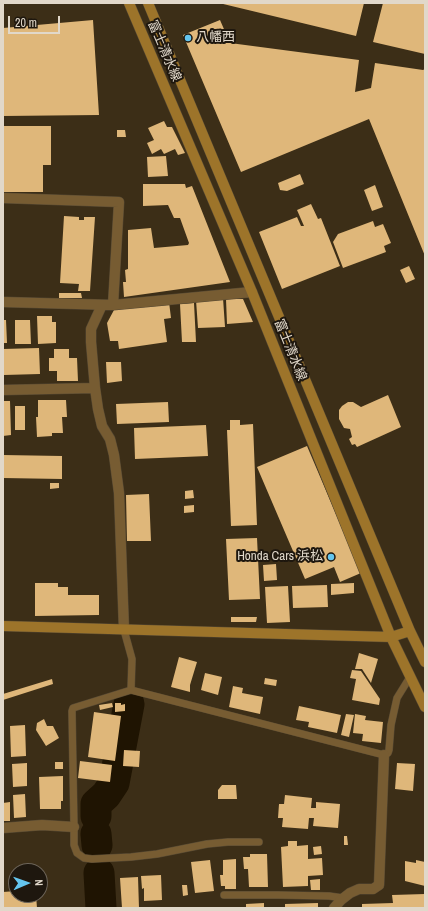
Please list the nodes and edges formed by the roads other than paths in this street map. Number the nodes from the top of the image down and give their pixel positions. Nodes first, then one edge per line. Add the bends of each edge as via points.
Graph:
1 (129, 3) edge
2 (148, 3) edge
3 (3, 198) edge
4 (252, 292) junction
5 (3, 302) edge
6 (102, 305) junction
7 (113, 305) junction
8 (95, 388) junction
9 (3, 390) edge
10 (3, 626) edge
11 (124, 630) junction
12 (410, 631) junction
13 (391, 637) junction
14 (425, 662) edge
15 (410, 677) junction
16 (131, 690) junction
17 (424, 705) edge
18 (384, 755) junction
19 (74, 827) junction
20 (3, 828) edge
21 (259, 842) dead end
22 (224, 895) dead end
23 (344, 898) junction
24 (334, 908) edge

1 - 4 main road, 富士清水線
2 - 12 main road, 富士清水線
3 - 7 street via 119,202
4 - 7 street
4 - 13 main road, 富士清水線
5 - 6 street
6 - 7 street
6 - 8 street via 91,329
8 - 9 street
8 - 11 street via 102,426 110,440 114,455 119,493
10 - 11 main road
11 - 13 main road
11 - 16 lane via 132,659
12 - 13 main road
12 - 14 main road, 富士清水線
13 - 15 main road, 富士清水線
15 - 17 main road, 富士清水線
15 - 18 lane via 397,698 389,750
16 - 18 lane
16 - 19 lane via 73,708
18 - 23 street via 379,885 359,889
19 - 20 street via 42,825
19 - 21 lane via 74,845 77,853 84,858 92,859 157,854 207,844
22 - 23 lane
23 - 24 street

